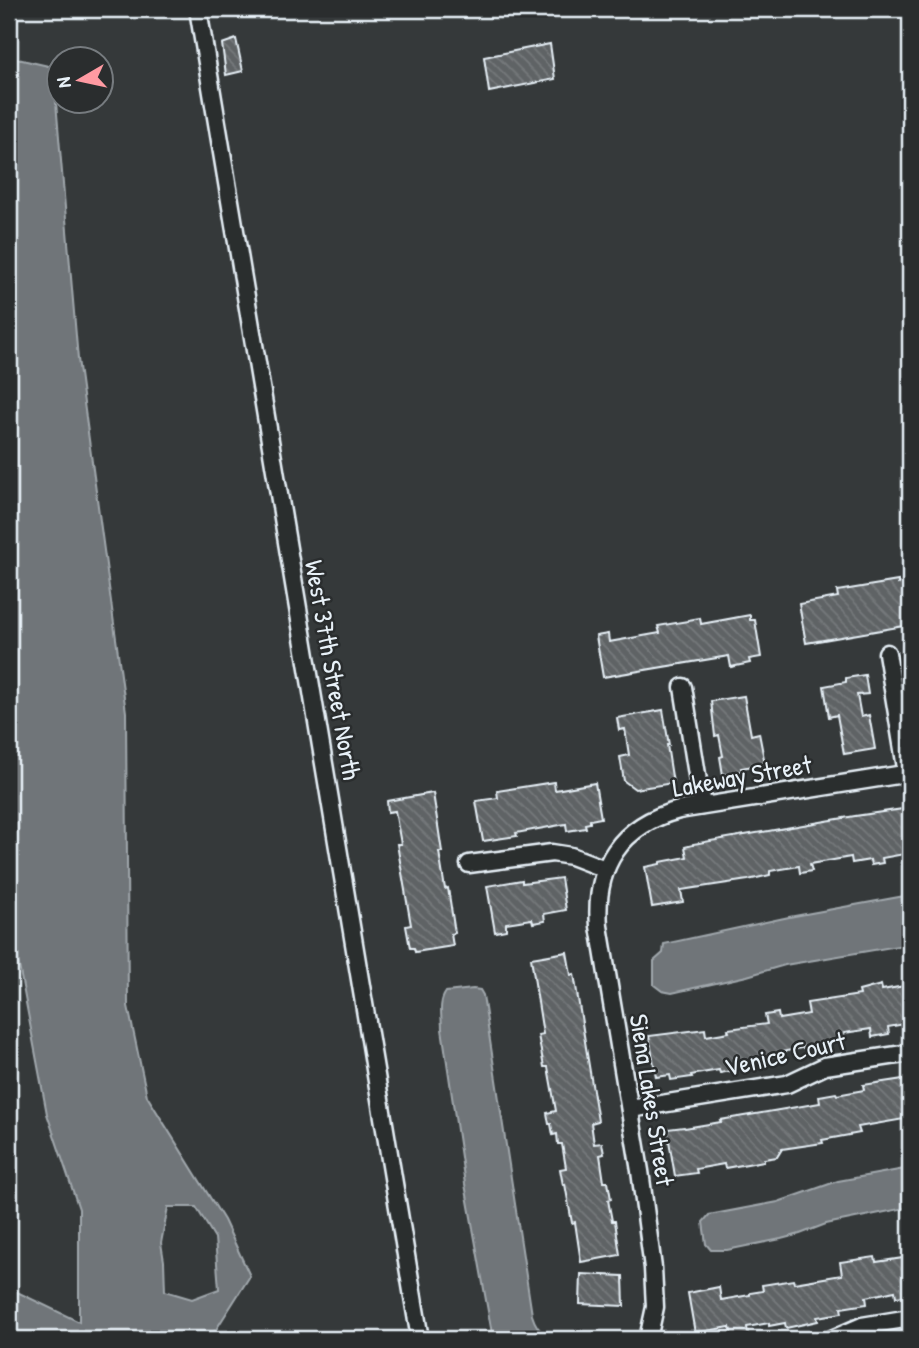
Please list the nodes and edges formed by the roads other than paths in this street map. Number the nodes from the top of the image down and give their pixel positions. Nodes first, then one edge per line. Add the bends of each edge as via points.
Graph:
1 (198, 9) edge
2 (887, 653) dead end
3 (683, 687) dead end
4 (908, 774) edge
5 (702, 806) junction
6 (469, 864) dead end
7 (606, 869) junction
8 (910, 1053) edge
9 (630, 1109) junction
10 (910, 1318) edge
11 (420, 1339) edge
12 (648, 1339) edge
13 (832, 1339) edge

1 - 11 street, West 37th Street North
2 - 4 street
3 - 5 street
4 - 5 street, Lakeway Street
5 - 7 street, Lakeway Street via 662,815 638,828 619,846
6 - 7 street via 552,853
7 - 9 street, Siena Lakes Street via 598,896 599,926
8 - 9 street, Venice Court via 825,1066 787,1084
9 - 12 street, Siena Lakes Street via 653,1268 655,1307
10 - 13 street via 862,1326

